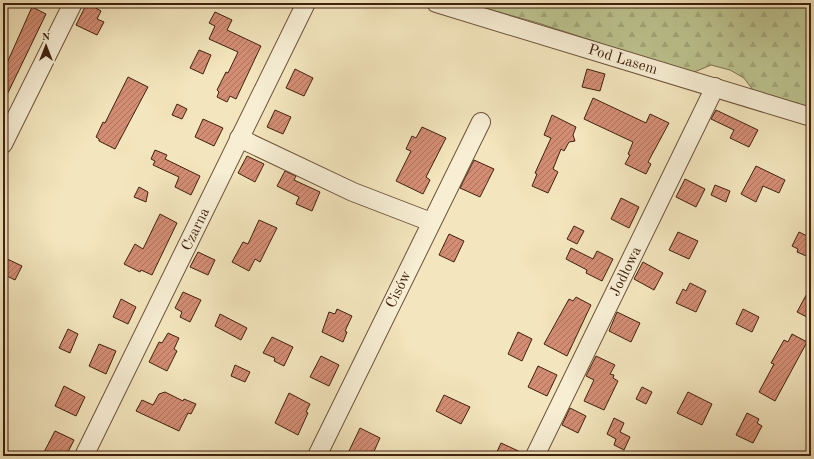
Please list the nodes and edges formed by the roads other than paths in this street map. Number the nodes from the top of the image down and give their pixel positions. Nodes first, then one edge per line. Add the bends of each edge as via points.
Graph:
1 (73, 3) edge
2 (306, 3) edge
3 (436, 3) edge
4 (715, 87) junction
5 (811, 117) edge
6 (481, 122) dead end
7 (239, 138) junction
8 (3, 144) edge
9 (431, 222) junction
10 (84, 456) edge
11 (317, 456) edge
12 (535, 456) edge

1 - 8 street
2 - 7 street, Czarna
3 - 4 street, Pod Lasem
4 - 5 street, Pod Lasem
4 - 12 street, Jodłowa
6 - 9 street, Cisów
7 - 9 street via 354,192
7 - 10 street, Czarna
9 - 11 street, Cisów

